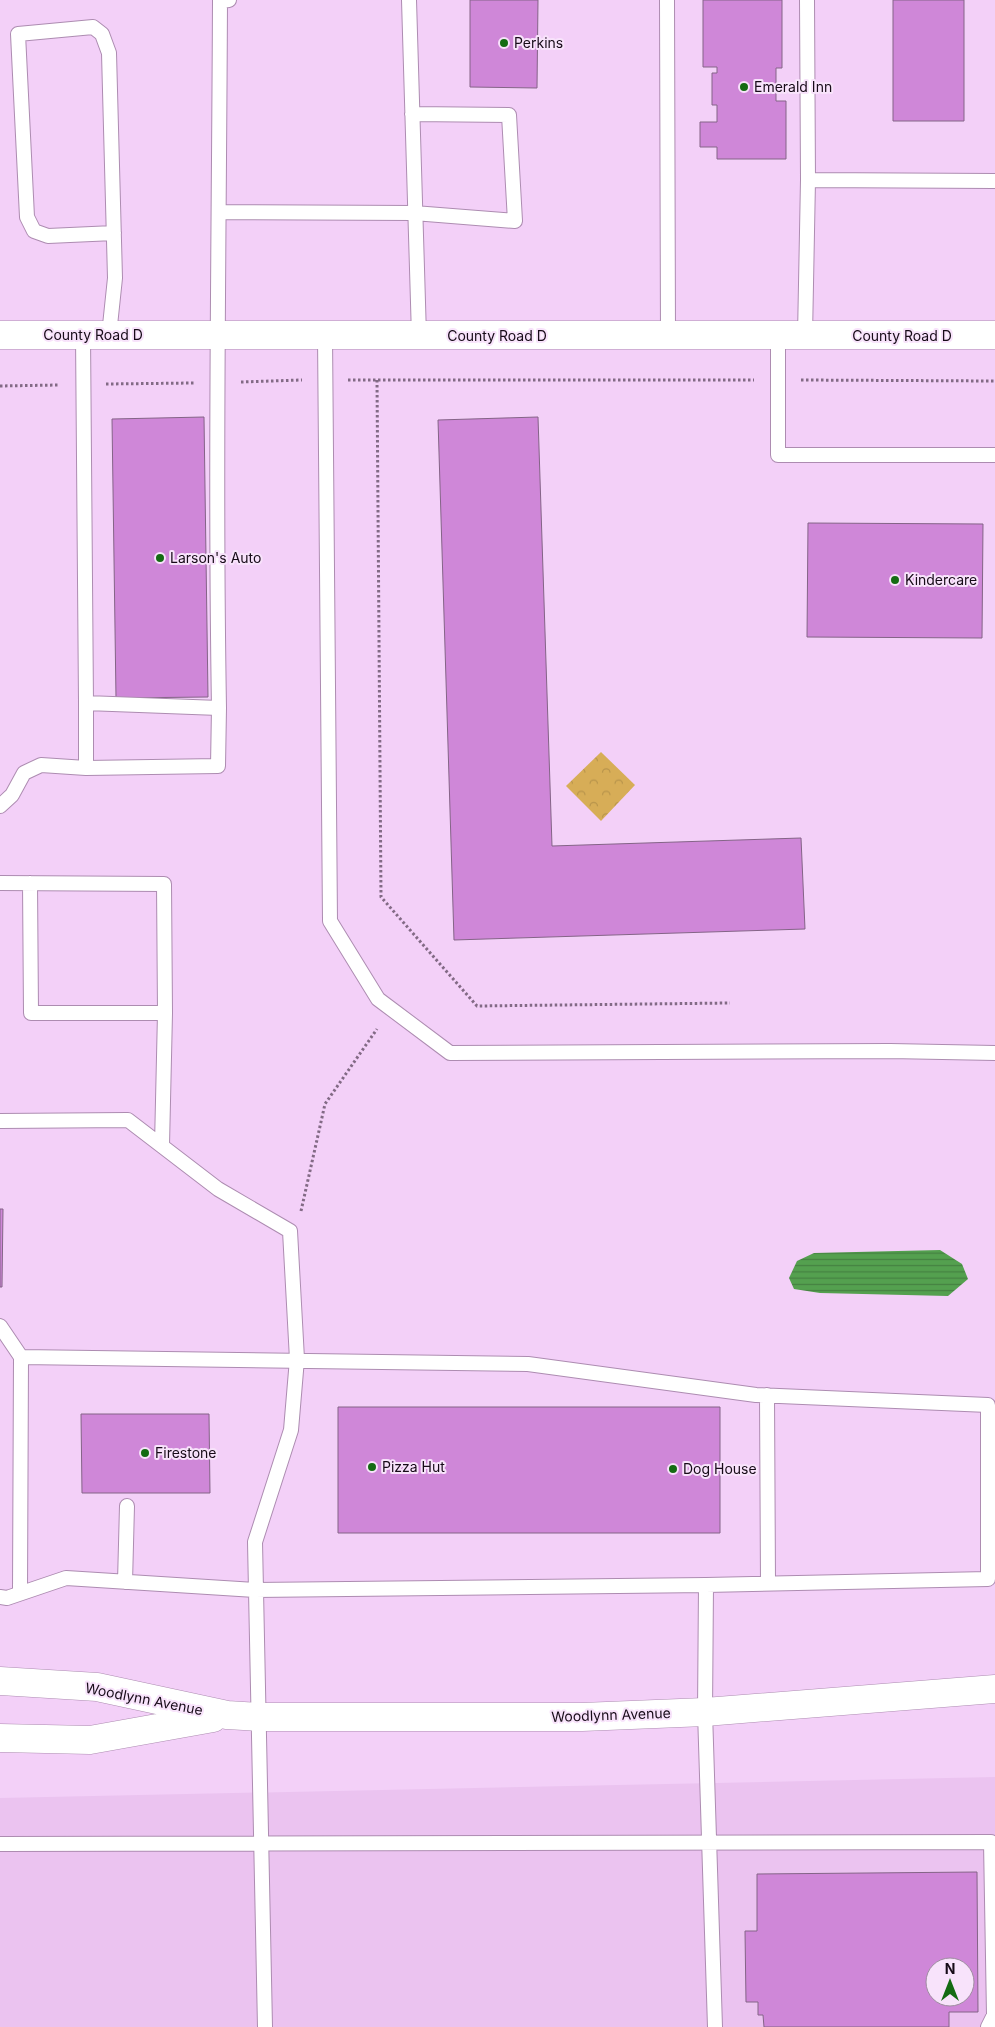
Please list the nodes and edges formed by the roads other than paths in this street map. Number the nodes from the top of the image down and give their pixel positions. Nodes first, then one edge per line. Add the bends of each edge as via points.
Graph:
1 (229, 0) edge
2 (409, 0) edge
3 (667, 0) edge
4 (807, 0) edge
5 (412, 114) junction
6 (808, 180) junction
7 (995, 181) edge
8 (219, 212) junction
9 (414, 214) junction
10 (114, 233) junction
11 (0, 335) edge
12 (96, 335) junction
13 (995, 335) edge
14 (220, 336) junction
15 (325, 336) junction
16 (419, 336) junction
17 (668, 336) junction
18 (792, 336) junction
19 (995, 455) edge
20 (86, 703) junction
21 (219, 708) junction
22 (86, 768) junction
23 (0, 806) edge
24 (0, 883) edge
25 (30, 883) junction
26 (165, 1013) junction
27 (995, 1054) edge
28 (0, 1121) edge
29 (162, 1145) junction
30 (0, 1326) edge
31 (21, 1357) junction
32 (297, 1360) junction
33 (766, 1395) junction
34 (991, 1405) edge
35 (127, 1506) dead end
36 (125, 1582) junction
37 (768, 1584) junction
38 (706, 1585) junction
39 (255, 1590) junction
40 (20, 1593) junction
41 (0, 1597) edge
42 (0, 1681) edge
43 (995, 1689) edge
44 (705, 1712) junction
45 (227, 1716) junction
46 (259, 1716) junction
47 (0, 1738) edge
48 (709, 1843) junction
49 (0, 1844) edge
50 (261, 1844) junction
51 (265, 2027) edge
52 (714, 2027) edge
53 (988, 2027) edge

1 - 8 lane via 220,1
2 - 5 lane
3 - 17 lane
4 - 6 lane
5 - 9 lane
5 - 9 lane via 509,115 515,221
6 - 7 lane
6 - 18 lane
8 - 9 lane
8 - 14 lane
9 - 16 lane
10 - 10 lane via 109,53 102,34 92,27 18,34 26,217 34,231 48,236
10 - 12 lane via 115,278
11 - 12 street, County Road D
12 - 14 street, County Road D
12 - 20 lane via 83,384
13 - 18 street, County Road D
14 - 15 street, County Road D
14 - 21 lane via 216,382
15 - 16 street, County Road D
15 - 27 lane via 330,921 378,999 450,1053 890,1050
16 - 17 street, County Road D
17 - 18 street, County Road D
18 - 19 lane via 780,380 778,455
20 - 21 lane
20 - 22 lane
21 - 22 lane via 218,766
22 - 23 lane via 41,765 33,768 24,773 12,795
24 - 25 lane
25 - 26 lane via 164,884
25 - 26 lane via 31,1013
26 - 29 lane
28 - 29 lane via 128,1120
29 - 32 lane via 218,1189 290,1231
30 - 31 lane
31 - 32 lane
31 - 40 lane
32 - 33 lane via 528,1364
32 - 39 lane via 291,1430 255,1542
33 - 34 lane
33 - 37 lane
34 - 37 lane via 988,1579
35 - 36 lane
36 - 39 lane
36 - 40 lane via 66,1578
37 - 38 lane
38 - 39 lane
38 - 44 lane
39 - 46 lane
40 - 41 lane
42 - 45 street, Woodlynn Avenue via 97,1687
43 - 44 street, Woodlynn Avenue
44 - 46 street, Woodlynn Avenue via 582,1716
44 - 48 lane
45 - 46 street, Woodlynn Avenue
45 - 47 street, Woodlynn Avenue via 90,1740
46 - 50 lane
48 - 50 lane
48 - 52 lane
48 - 53 lane via 991,1842 994,2015
49 - 50 lane
50 - 51 lane

